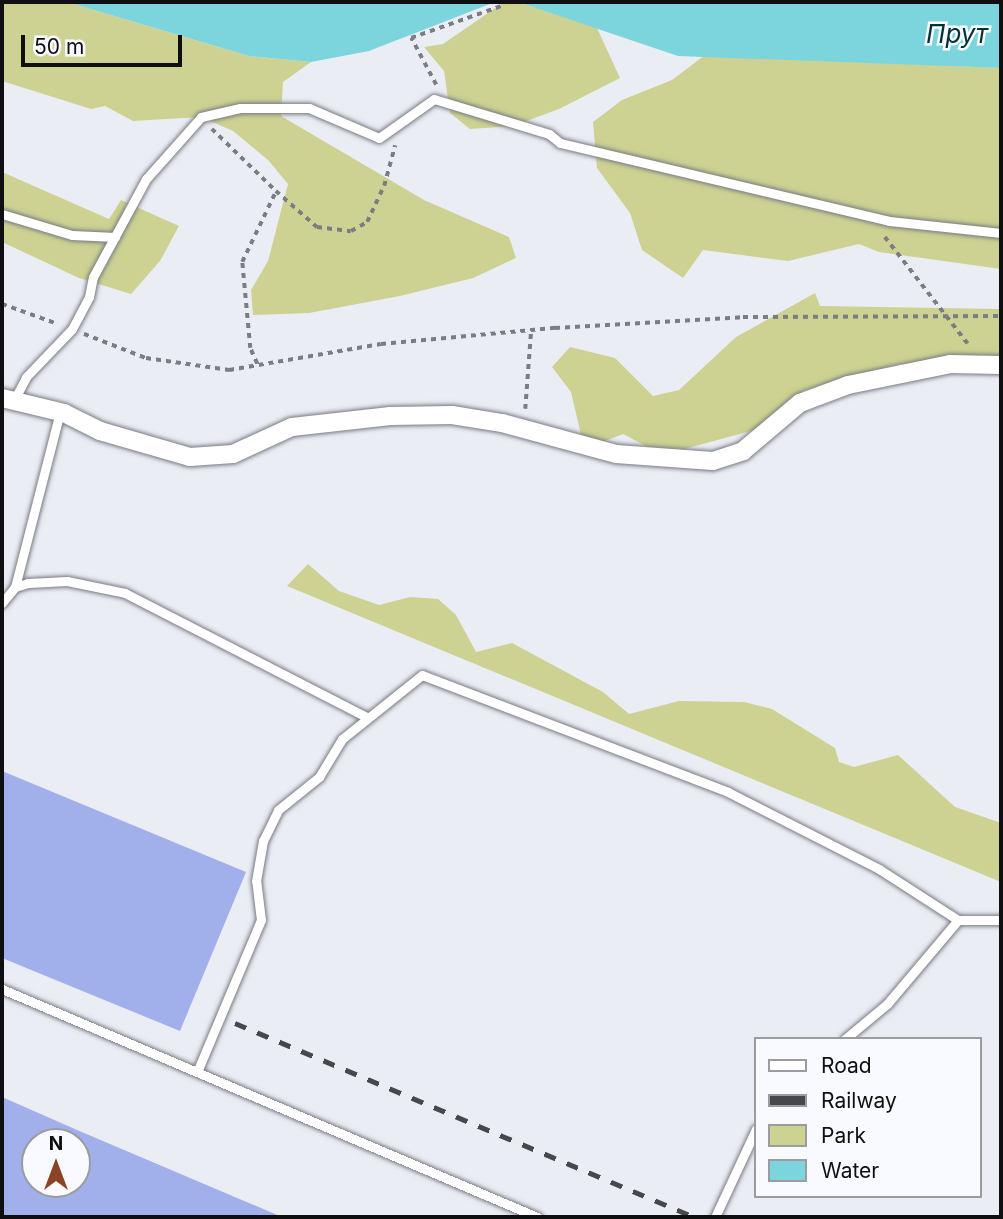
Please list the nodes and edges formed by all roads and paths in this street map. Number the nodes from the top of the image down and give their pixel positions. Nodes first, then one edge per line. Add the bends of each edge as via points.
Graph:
1 (501, 6) dead end
2 (434, 99) junction
3 (201, 117) junction
4 (403, 136) dead end
5 (276, 191) junction
6 (2, 214) edge
7 (869, 216) junction
8 (1001, 233) edge
9 (115, 237) junction
10 (2, 304) edge
11 (1001, 316) edge
12 (947, 317) junction
13 (72, 329) junction
14 (531, 330) junction
15 (257, 364) junction
16 (993, 365) edge
17 (8, 399) edge
18 (60, 412) junction
19 (524, 428) junction
20 (15, 587) junction
21 (2, 603) edge
22 (368, 718) junction
23 (958, 920) junction
24 (1001, 920) edge
25 (2, 989) edge
26 (847, 1037) edge
27 (197, 1072) junction
28 (754, 1133) edge
29 (537, 1217) edge
30 (715, 1217) edge

1 - 2 path via 411,38 437,83
2 - 3 lane via 379,138 309,108 240,108
2 - 7 lane via 549,134 560,143
3 - 5 path
3 - 9 lane via 146,179
4 - 5 path via 395,145 384,186 367,222 351,231 317,227
5 - 15 path via 242,262 250,348
6 - 9 lane via 72,236
7 - 8 lane
7 - 12 path
9 - 13 lane
10 - 13 path
11 - 12 path
12 - 14 path via 743,317
12 - 16 path
13 - 15 path via 146,358 229,370
13 - 17 lane
14 - 15 path via 381,344
14 - 19 path
16 - 19 street via 910,370 848,385 800,402 743,451 713,461 616,454
17 - 18 street
18 - 19 street via 100,431 190,457 233,454 292,428 390,416 452,415
18 - 20 lane
20 - 21 lane
20 - 22 lane via 66,581 125,593
22 - 23 lane via 422,675 728,792 879,869
22 - 27 lane via 342,739 319,777 278,810 263,841 256,881 261,920
23 - 24 lane
23 - 26 lane via 887,1004
25 - 27 lane
27 - 29 lane
28 - 30 lane

